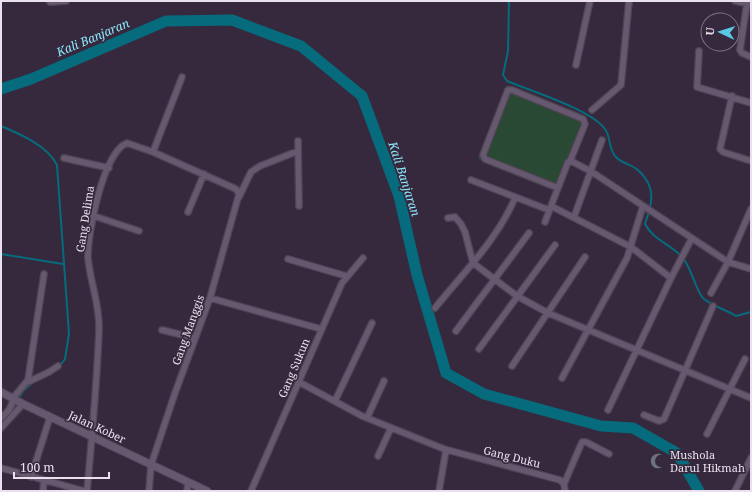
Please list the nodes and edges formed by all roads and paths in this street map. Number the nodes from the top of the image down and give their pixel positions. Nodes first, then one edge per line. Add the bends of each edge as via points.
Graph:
1 (66, 1) edge
2 (590, 1) edge
3 (629, 1) edge
4 (735, 1) edge
5 (50, 2) dead end
6 (749, 4) edge
7 (699, 51) dead end
8 (751, 57) edge
9 (576, 65) dead end
10 (182, 77) dead end
11 (732, 96) junction
12 (751, 103) edge
13 (592, 110) dead end
14 (602, 140) dead end
15 (298, 141) dead end
16 (298, 151) junction
17 (153, 152) junction
18 (64, 158) dead end
19 (751, 161) edge
20 (570, 162) junction
21 (109, 168) junction
22 (592, 172) junction
23 (204, 174) junction
24 (471, 180) dead end
25 (558, 188) junction
26 (515, 198) junction
27 (238, 199) junction
28 (299, 206) dead end
29 (643, 206) junction
30 (550, 208) junction
31 (751, 209) edge
32 (188, 212) dead end
33 (94, 216) junction
34 (574, 217) junction
35 (448, 218) dead end
36 (545, 222) dead end
37 (139, 231) dead end
38 (529, 233) dead end
39 (692, 238) junction
40 (555, 245) dead end
41 (631, 246) junction
42 (585, 257) dead end
43 (363, 258) dead end
44 (288, 259) dead end
45 (728, 262) junction
46 (473, 263) junction
47 (751, 269) edge
48 (44, 274) dead end
49 (346, 276) junction
50 (671, 278) junction
51 (494, 279) junction
52 (711, 293) dead end
53 (517, 296) junction
54 (210, 298) junction
55 (713, 306) dead end
56 (435, 308) dead end
57 (548, 313) junction
58 (372, 324) dead end
59 (321, 329) junction
60 (162, 330) dead end
61 (589, 330) junction
62 (456, 331) dead end
63 (195, 338) junction
64 (479, 349) dead end
65 (637, 350) junction
66 (745, 359) dead end
67 (58, 366) dead end
68 (512, 366) dead end
69 (686, 370) junction
70 (562, 378) dead end
71 (384, 381) dead end
72 (28, 382) junction
73 (300, 382) junction
74 (730, 390) junction
75 (1, 392) edge
76 (751, 398) edge
77 (17, 401) junction
78 (335, 401) junction
79 (608, 410) dead end
80 (644, 415) dead end
81 (50, 417) junction
82 (1, 418) edge
83 (367, 418) junction
84 (1, 428) edge
85 (391, 428) junction
86 (707, 434) dead end
87 (92, 438) junction
88 (446, 450) junction
89 (609, 454) dead end
90 (378, 456) dead end
91 (751, 458) edge
92 (151, 465) junction
93 (1, 468) edge
94 (32, 477) junction
95 (44, 480) junction
96 (188, 483) junction
97 (564, 484) junction
98 (43, 491) edge
99 (84, 491) edge
100 (87, 491) edge
101 (149, 491) edge
102 (187, 491) edge
103 (207, 491) edge
104 (252, 491) edge
105 (439, 491) edge
106 (565, 491) edge
107 (735, 491) edge

1 - 5 street
2 - 9 street
3 - 13 street via 621,85
4 - 6 street
6 - 8 street via 740,50
7 - 11 street via 697,88
10 - 17 street
11 - 12 street
11 - 19 street via 720,149
14 - 22 street
15 - 16 street
16 - 27 street, Gang Manggis via 251,172
16 - 28 street
17 - 21 street, Gang Delima via 127,143 121,147
17 - 23 street, Gang Delima
18 - 21 street
20 - 22 street
20 - 25 street
20 - 25 street via 585,124 583,119 508,90 483,155 486,159
21 - 33 street, Gang Delima via 101,182
22 - 29 street
22 - 34 street
23 - 27 street, Gang Delima via 236,189
23 - 32 street
24 - 26 street
25 - 30 street
26 - 30 street
26 - 46 street via 496,234
27 - 54 street, Gang Manggis
29 - 39 street
29 - 41 street
30 - 34 street
30 - 36 street
31 - 45 street
33 - 37 street
33 - 87 street, Gang Delima via 88,260 97,300 99,327
34 - 41 street via 602,234
35 - 46 street via 455,217 461,224
38 - 51 street
39 - 45 street
39 - 50 street
40 - 53 street
41 - 50 street
41 - 61 street via 613,287
42 - 57 street
43 - 49 street, Gang Sukun
44 - 49 street
45 - 47 street
45 - 52 street
46 - 51 street
46 - 56 street
48 - 72 street
49 - 59 street, Gang Sukun
50 - 65 street
51 - 53 street
51 - 62 street
53 - 57 street
53 - 64 street
54 - 59 street
54 - 63 street, Gang Manggis
55 - 69 street
57 - 61 street
57 - 68 street
58 - 78 street
59 - 73 street, Gang Sukun
60 - 63 street
61 - 65 street
61 - 70 street
63 - 92 street, Gang Manggis
65 - 69 street
65 - 79 street
66 - 74 street
67 - 72 street
69 - 74 street
69 - 80 street via 664,419 659,421
71 - 83 street
72 - 77 street
73 - 78 street, Gang Duku
73 - 104 street, Gang Sukun
74 - 76 street
74 - 86 street
75 - 77 street, Jalan Kober
77 - 81 street, Jalan Kober
77 - 82 street
77 - 84 street
78 - 83 street, Gang Duku
81 - 87 street, Jalan Kober
81 - 94 street
83 - 85 street, Gang Duku
85 - 88 street, Gang Duku
85 - 90 street
87 - 92 street, Jalan Kober
87 - 100 street, Gang Delima
88 - 97 street, Gang Duku via 553,478
88 - 105 street
89 - 97 street via 582,442
91 - 107 street
92 - 96 street, Jalan Kober
92 - 101 street, Gang Manggis
93 - 94 street
94 - 95 street
95 - 98 street
95 - 99 street
96 - 102 street
96 - 103 street, Jalan Kober
97 - 106 street

